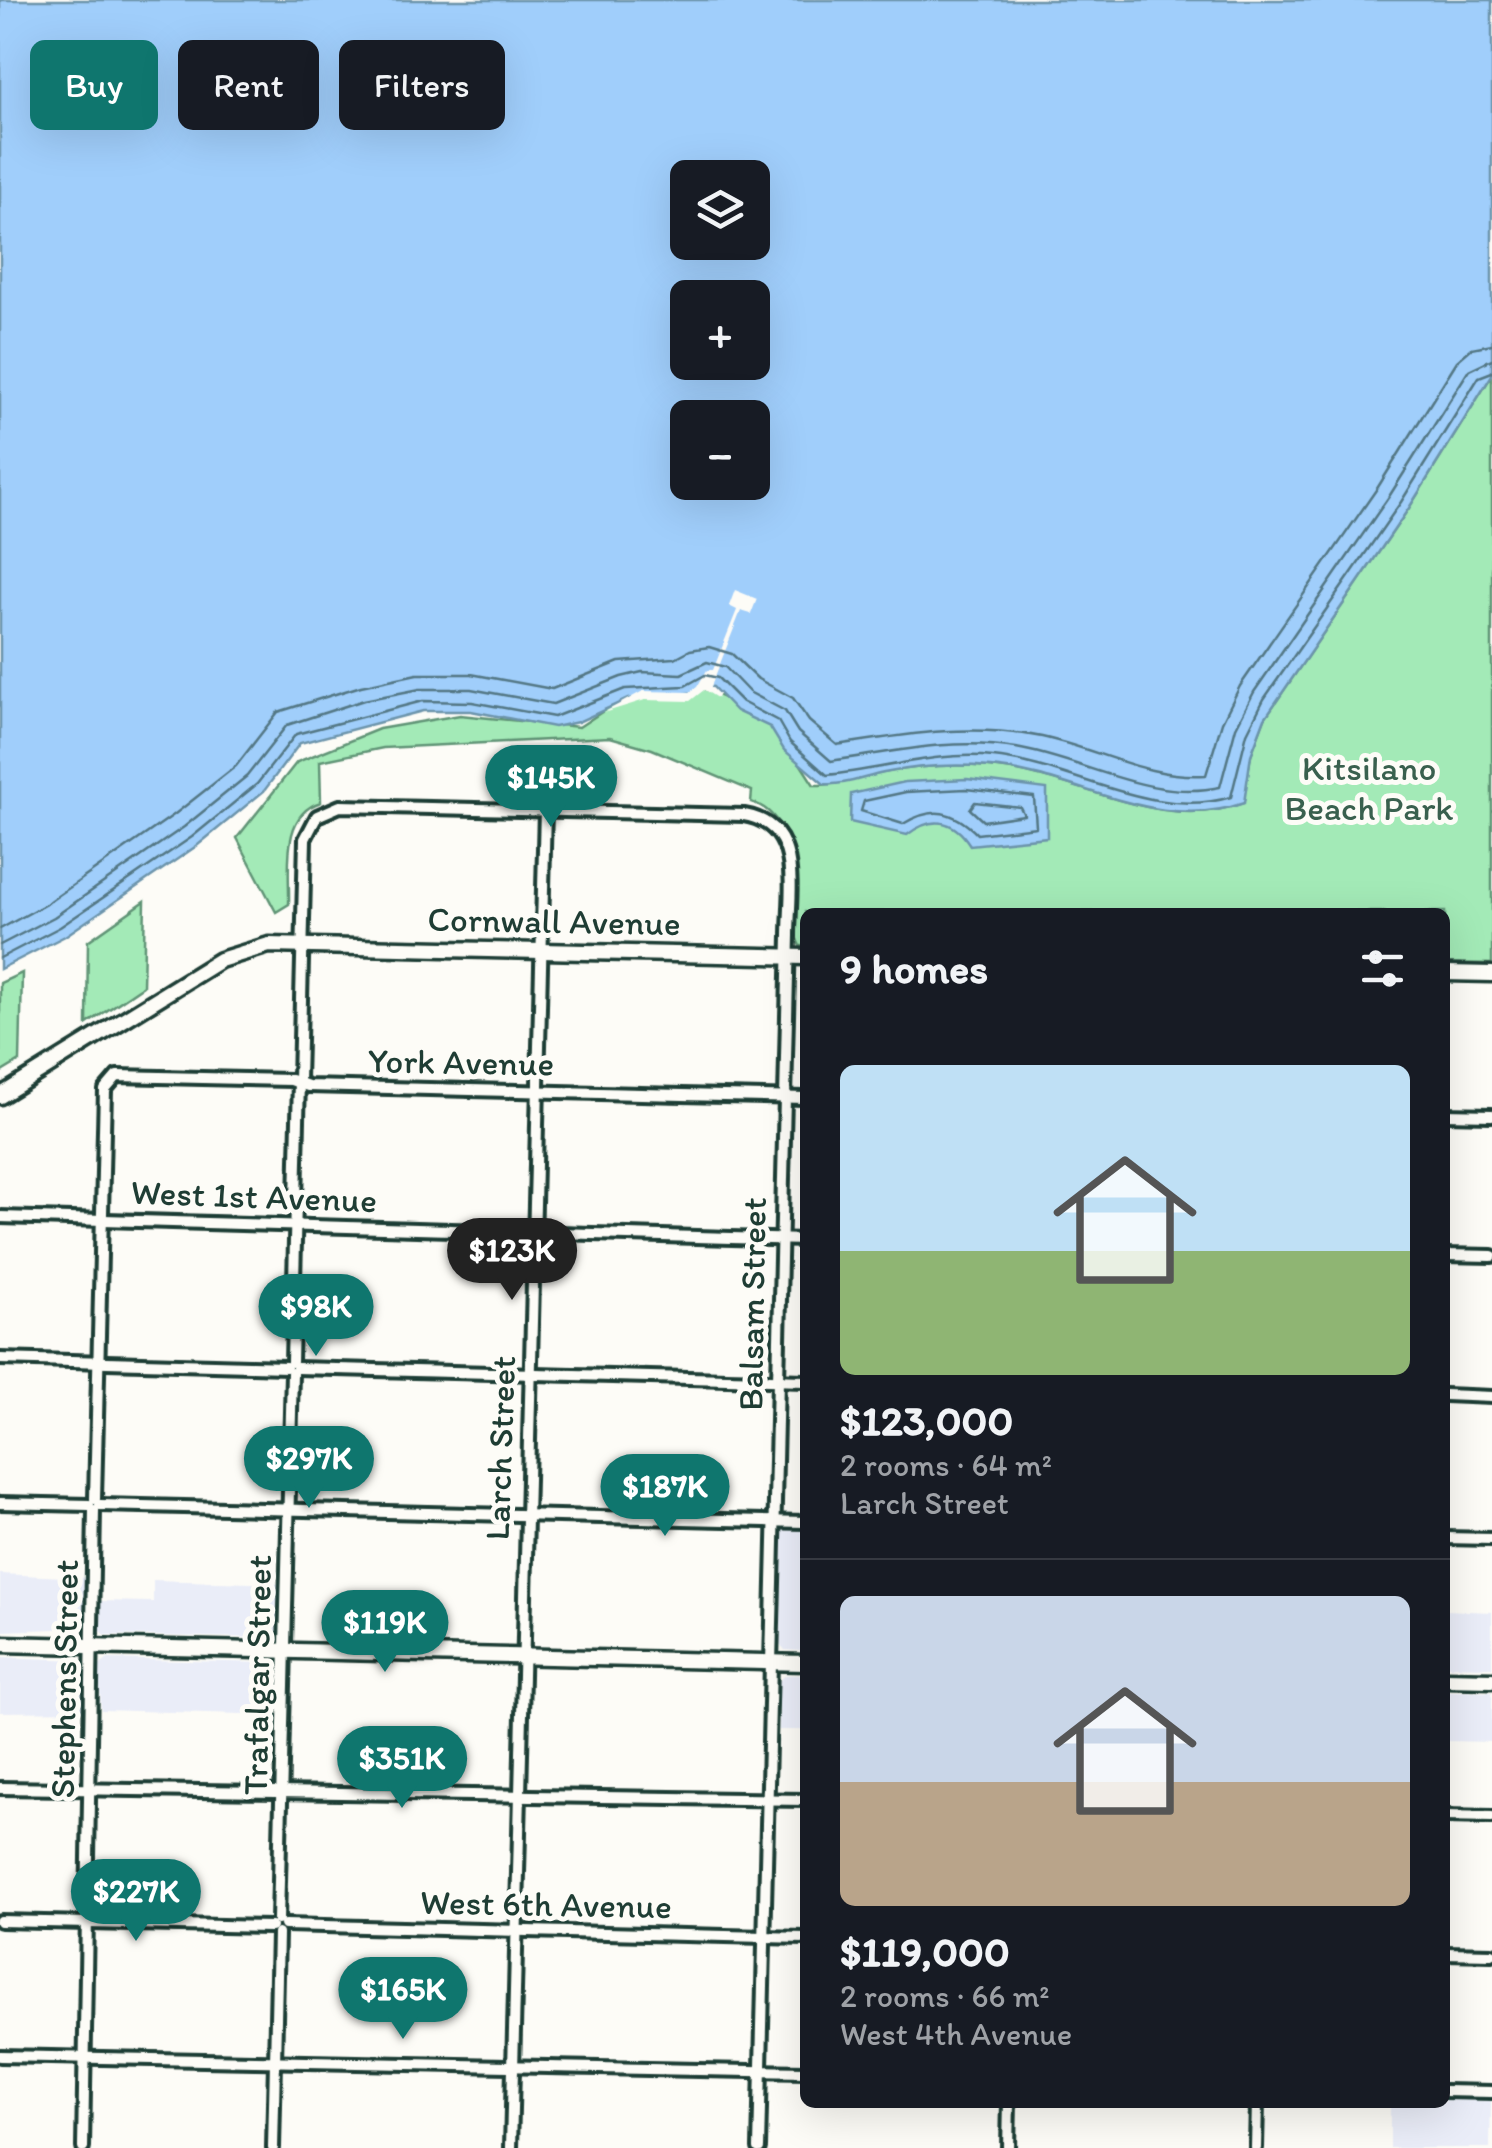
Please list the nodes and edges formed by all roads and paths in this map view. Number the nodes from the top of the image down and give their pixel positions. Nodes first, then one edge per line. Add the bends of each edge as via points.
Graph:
1 (545, 810) junction
2 (302, 945) junction
3 (541, 951) junction
4 (788, 957) junction
5 (800, 957) edge
6 (1450, 972) edge
7 (1492, 974) edge
8 (117, 1076) joint
9 (300, 1083) junction
10 (537, 1092) junction
11 (0, 1096) edge
12 (785, 1098) junction
13 (800, 1098) edge
14 (1450, 1114) edge
15 (1492, 1115) edge
16 (0, 1217) edge
17 (102, 1218) junction
18 (294, 1224) junction
19 (534, 1233) junction
20 (781, 1240) junction
21 (800, 1240) edge
22 (1450, 1255) edge
23 (1492, 1256) edge
24 (0, 1359) edge
25 (98, 1362) junction
26 (292, 1367) junction
27 (530, 1372) junction
28 (778, 1380) junction
29 (800, 1381) edge
30 (1450, 1396) edge
31 (1492, 1397) edge
32 (0, 1503) edge
33 (94, 1505) junction
34 (289, 1509) junction
35 (526, 1515) junction
36 (774, 1522) junction
37 (800, 1522) edge
38 (1450, 1538) edge
39 (1492, 1539) edge
40 (0, 1644) edge
41 (92, 1647) junction
42 (285, 1651) junction
43 (523, 1656) junction
44 (771, 1662) junction
45 (800, 1663) edge
46 (1450, 1678) edge
47 (1492, 1680) edge
48 (0, 1788) edge
49 (90, 1790) junction
50 (282, 1791) junction
51 (520, 1793) junction
52 (767, 1799) junction
53 (800, 1800) edge
54 (1450, 1816) edge
55 (1492, 1817) edge
56 (0, 1921) edge
57 (87, 1923) junction
58 (278, 1926) junction
59 (516, 1931) junction
60 (765, 1937) junction
61 (800, 1938) edge
62 (1450, 1953) edge
63 (1492, 1954) edge
64 (0, 2056) edge
65 (84, 2058) junction
66 (275, 2061) junction
67 (513, 2065) junction
68 (761, 2071) junction
69 (800, 2072) edge
70 (1450, 2090) edge
71 (1492, 2092) edge
72 (1009, 2108) edge
73 (1257, 2108) edge
74 (82, 2148) edge
75 (273, 2148) edge
76 (511, 2148) edge
77 (759, 2148) edge
78 (1008, 2148) edge
79 (1256, 2148) edge

1 - 2 street, Trafalgar Street via 340,806 317,816 305,839
1 - 3 street, Larch Street
1 - 4 street, Balsam Street via 744,815 773,828 790,856
2 - 3 main road, Cornwall Avenue
2 - 9 street, Trafalgar Street
2 - 11 main road, Cornwall Avenue via 250,949 220,960
3 - 4 main road, Cornwall Avenue
3 - 10 street, Larch Street
4 - 5 main road, Cornwall Avenue
4 - 12 street, Balsam Street
6 - 7 main road
8 - 9 street, York Avenue
8 - 17 street, Stephens Street via 105,1090
9 - 10 street, York Avenue
9 - 18 street, Trafalgar Street
10 - 12 street, York Avenue
10 - 19 street, Larch Street
12 - 13 street, York Avenue
12 - 20 street, Balsam Street
14 - 15 street
16 - 17 street, West 1st Avenue
17 - 18 street, West 1st Avenue
17 - 25 street, Stephens Street
18 - 19 street, West 1st Avenue
18 - 26 street, Trafalgar Street
19 - 20 street, West 1st Avenue
19 - 27 street, Larch Street
20 - 21 street, West 1st Avenue
20 - 28 street, Balsam Street
22 - 23 street
24 - 25 street
25 - 26 street
25 - 33 street, Stephens Street
26 - 27 street
26 - 34 street, Trafalgar Street
27 - 28 street
27 - 35 street, Larch Street
28 - 29 street
28 - 36 street, Balsam Street
30 - 31 street
32 - 33 street
33 - 34 street
33 - 41 street, Stephens Street
34 - 35 street
34 - 42 street, Trafalgar Street
35 - 36 street
35 - 43 street, Larch Street
36 - 37 street
36 - 44 street, Balsam Street
38 - 39 street
40 - 41 main road
41 - 42 main road
41 - 49 street, Stephens Street
42 - 43 main road
42 - 50 street, Trafalgar Street
43 - 44 main road
43 - 51 street, Larch Street
44 - 45 main road
44 - 52 street, Balsam Street
46 - 47 main road
48 - 49 street
49 - 50 street
49 - 57 street, Stephens Street
50 - 51 street
50 - 58 street, Trafalgar Street
51 - 52 street
51 - 59 street, Larch Street
52 - 53 street
52 - 60 street, Balsam Street
54 - 55 street
56 - 57 street, West 6th Avenue
57 - 58 street, West 6th Avenue
57 - 65 street, Stephens Street
58 - 59 street, West 6th Avenue
58 - 66 street, Trafalgar Street
59 - 60 street, West 6th Avenue
59 - 67 street, Larch Street
60 - 61 street, West 6th Avenue
60 - 68 street, Balsam Street
62 - 63 street
64 - 65 street
65 - 66 street
65 - 74 street, Stephens Street
66 - 67 street
66 - 75 street, Trafalgar Street
67 - 68 street
67 - 76 street, Larch Street
68 - 69 street
68 - 77 street, Balsam Street
70 - 71 street
72 - 78 street
73 - 79 street

